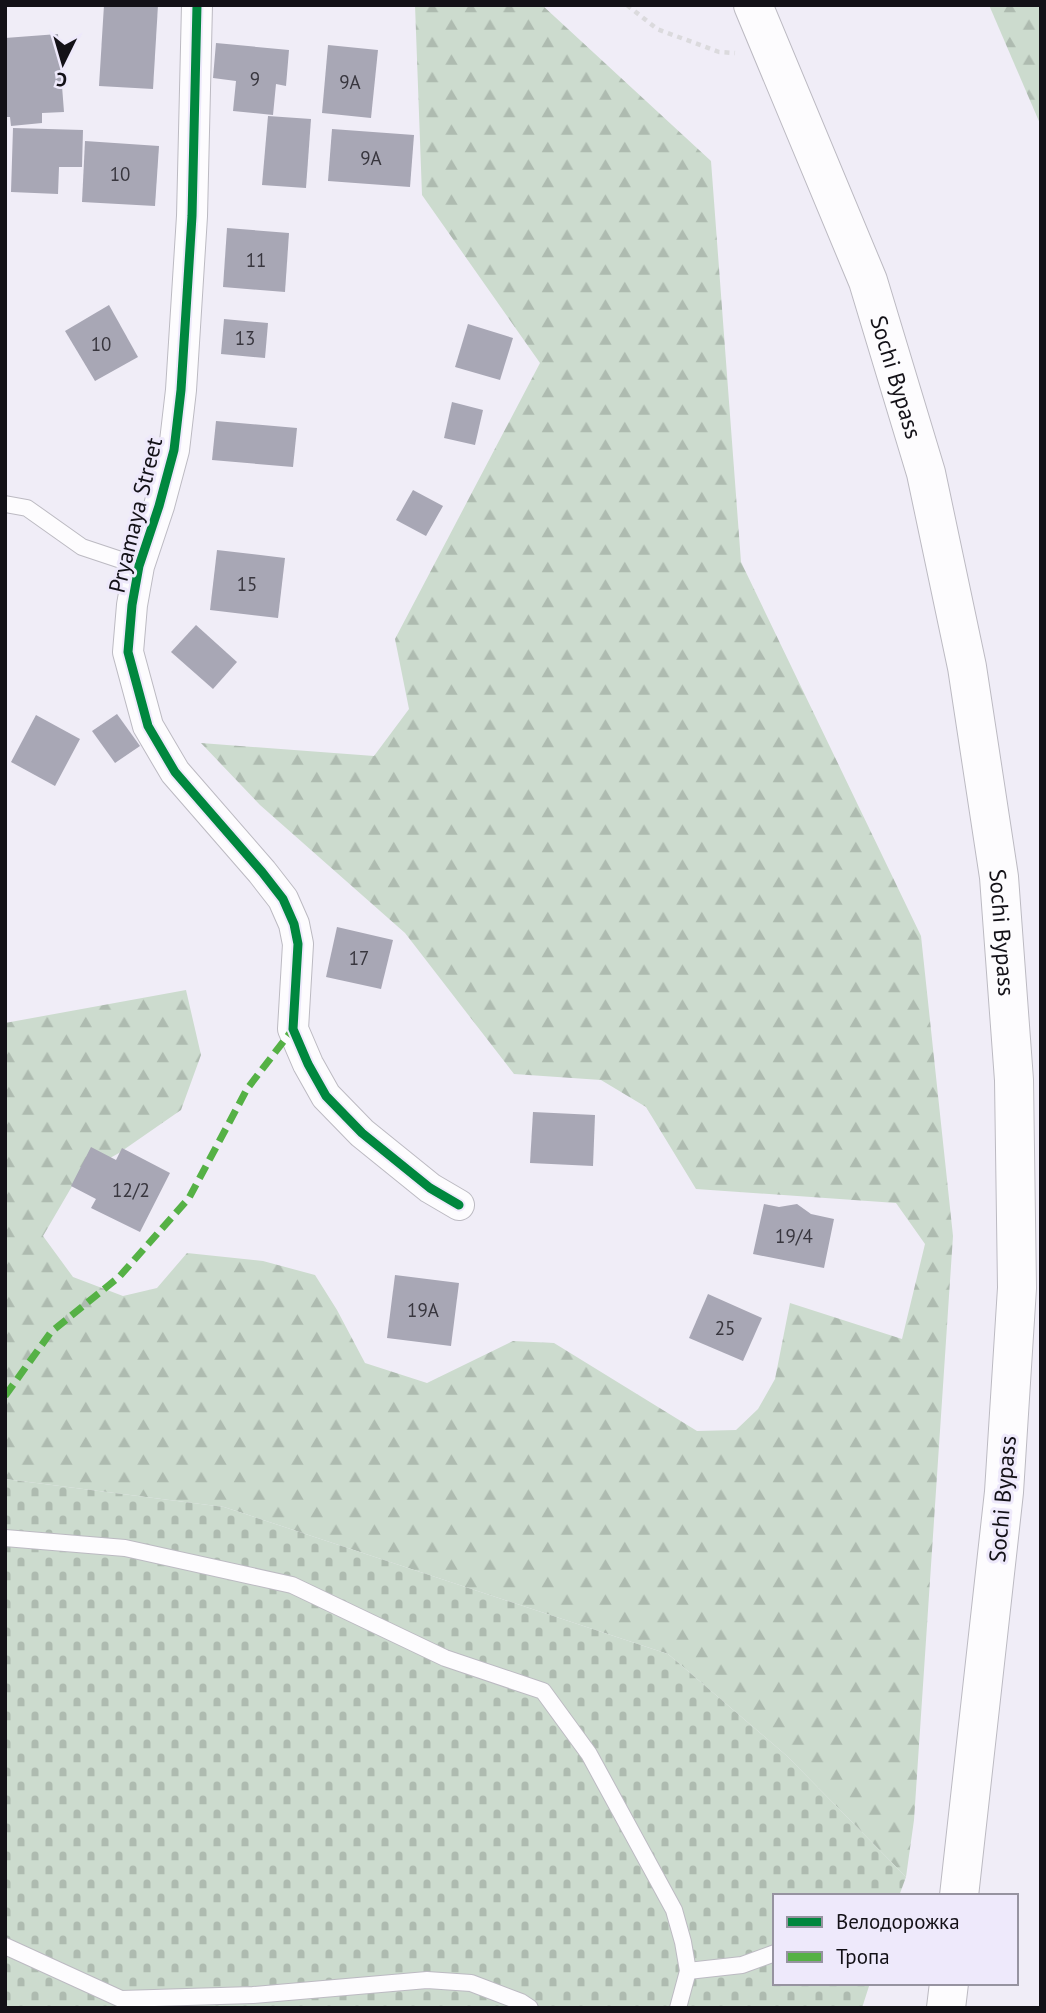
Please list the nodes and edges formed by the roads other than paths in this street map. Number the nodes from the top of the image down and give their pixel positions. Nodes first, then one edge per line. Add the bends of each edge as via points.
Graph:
1 (197, 5) edge
2 (753, 5) edge
3 (5, 504) edge
4 (139, 566) junction
5 (459, 1205) dead end
6 (5, 1538) edge
7 (959, 1894) edge
8 (5, 1946) edge
9 (773, 1954) edge
10 (688, 1971) junction
11 (949, 1985) edge
12 (120, 2003) edge
13 (530, 2008) edge
14 (678, 2008) edge
15 (946, 2008) edge

1 - 4 street, Pryamaya Street via 192,216 179,402 174,450
2 - 7 highway, Sochi Bypass via 868,281 926,473 967,667 999,877 1014,1080 1017,1288 1004,1493
3 - 4 lane via 27,508 82,547
4 - 5 street, Pryamaya Street via 128,652 148,726 175,772 283,899 298,944 293,1029 308,1065 326,1096 362,1133 430,1188
6 - 10 lane via 125,1548 292,1585 445,1658 543,1691 589,1754 674,1910
8 - 12 lane
9 - 10 lane via 742,1965
10 - 14 lane
11 - 15 highway
12 - 13 lane via 427,1980 471,1983

